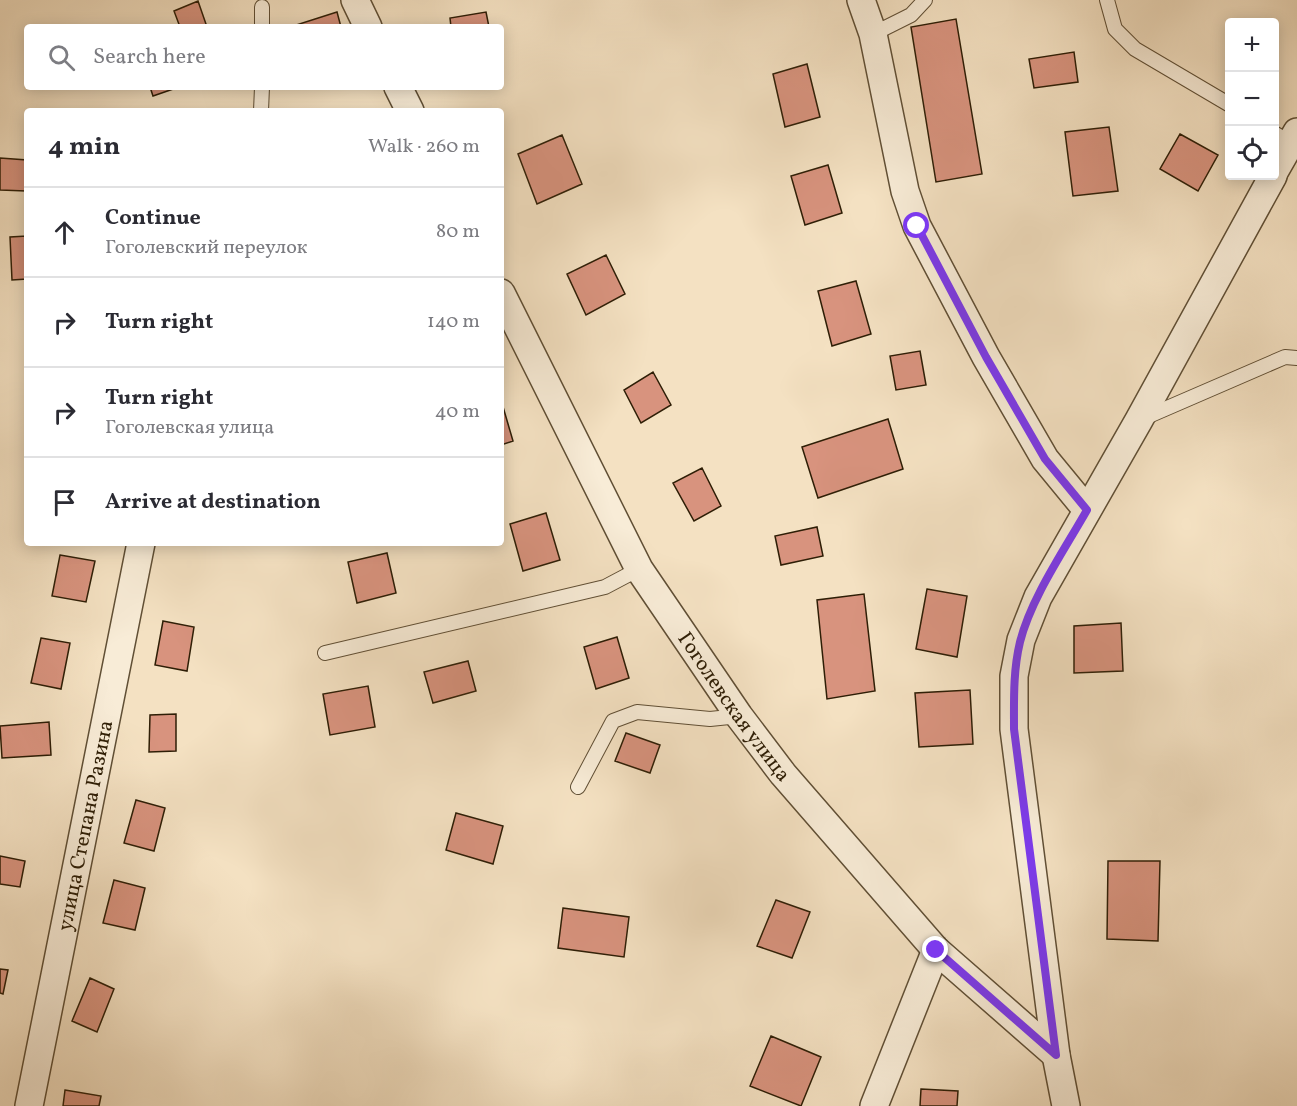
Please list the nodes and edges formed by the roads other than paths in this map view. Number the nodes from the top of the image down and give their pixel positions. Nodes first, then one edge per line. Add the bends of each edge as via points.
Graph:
1 (355, 0) edge
2 (861, 0) edge
3 (925, 0) edge
4 (1107, 0) edge
5 (262, 8) dead end
6 (262, 24) edge
7 (367, 24) edge
8 (873, 34) junction
9 (262, 90) edge
10 (400, 90) edge
11 (1225, 102) edge
12 (261, 108) edge
13 (408, 108) edge
14 (1287, 136) edge
15 (1279, 159) edge
16 (1271, 180) edge
17 (504, 299) edge
18 (1297, 358) edge
19 (1139, 420) junction
20 (1087, 510) junction
21 (140, 546) edge
22 (639, 569) junction
23 (325, 653) dead end
24 (739, 716) junction
25 (578, 788) dead end
26 (936, 950) junction
27 (1056, 1055) junction
28 (29, 1106) edge
29 (874, 1106) edge
30 (1066, 1106) edge

1 - 7 street
2 - 8 street
3 - 8 lane via 911,15
4 - 11 lane via 1115,29 1135,49
5 - 6 lane
8 - 20 street via 904,191 917,226 1045,459
9 - 12 lane
10 - 13 street
14 - 15 street
16 - 19 street
17 - 22 street, Гоголевская улица
18 - 19 lane via 1285,357
19 - 20 street
20 - 27 street via 1038,597 1021,640 1014,676 1014,729
21 - 28 street, улица Степана Разина
22 - 23 lane via 605,587
22 - 24 street, Гоголевская улица
24 - 25 lane via 710,719 637,712 613,721
24 - 26 street, Гоголевская улица via 783,774
26 - 27 street, Гоголевская улица
26 - 29 street
27 - 30 street

